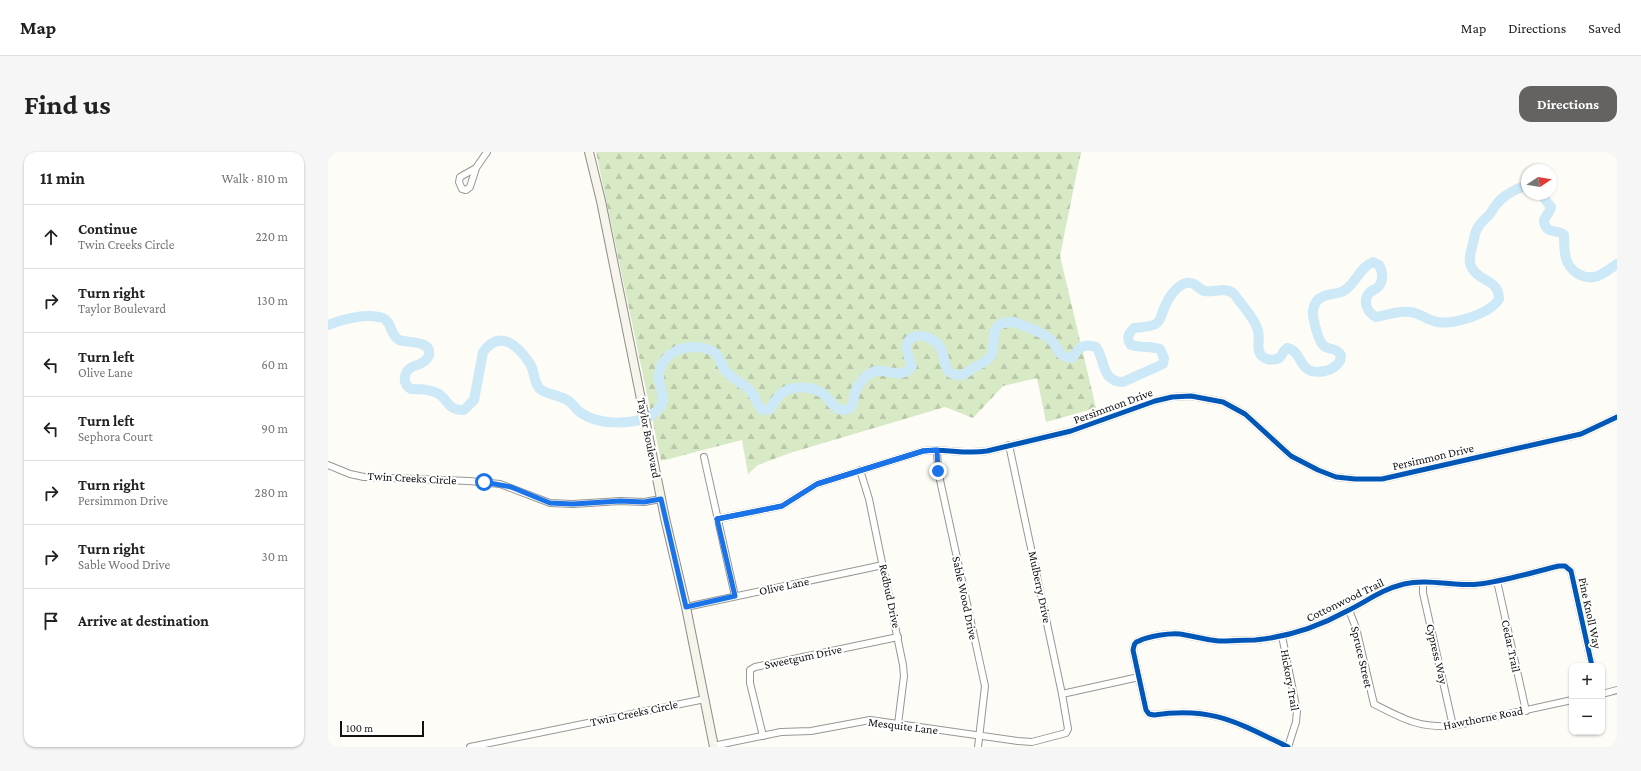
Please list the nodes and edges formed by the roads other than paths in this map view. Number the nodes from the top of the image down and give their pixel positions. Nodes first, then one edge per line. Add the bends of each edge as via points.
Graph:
1 (487, 152) edge
2 (589, 152) edge
3 (476, 168) dead end
4 (1617, 417) edge
5 (1009, 445) junction
6 (937, 450) junction
7 (704, 457) dead end
8 (328, 465) edge
9 (860, 470) junction
10 (661, 499) junction
11 (717, 519) junction
12 (883, 565) junction
13 (1565, 566) joint
14 (1497, 581) junction
15 (1422, 582) junction
16 (735, 596) junction
17 (686, 607) junction
18 (1349, 610) junction
19 (1282, 636) junction
20 (898, 637) junction
21 (1591, 663) edge
22 (1139, 676) junction
23 (1617, 690) edge
24 (1605, 693) edge
25 (1062, 694) junction
26 (704, 699) junction
27 (1569, 701) edge
28 (1374, 704) joint
29 (1526, 711) junction
30 (898, 724) junction
31 (1453, 726) junction
32 (1068, 729) joint
33 (763, 736) junction
34 (980, 736) junction
35 (470, 747) edge
36 (714, 747) edge
37 (978, 747) edge
38 (1288, 747) edge

1 - 3 street
2 - 10 street, Taylor Boulevard
4 - 5 street, Persimmon Drive via 1581,434 1382,479 1355,479 1318,470 1291,456 1245,414 1223,402 1191,396 1155,401 1071,431
5 - 6 street, Persimmon Drive via 977,453
5 - 25 street, Mulberry Drive
6 - 9 street, Persimmon Drive via 923,451
6 - 34 street, Sable Wood Drive via 938,471 985,686
7 - 11 street
8 - 10 street, Twin Creeks Circle via 364,477 500,484 550,503 644,502
9 - 11 street, Persimmon Drive via 817,484 782,506
9 - 12 street, Redbud Drive
10 - 17 street, Taylor Boulevard
11 - 16 street
12 - 16 street, Olive Lane
12 - 20 street, Redbud Drive
13 - 14 street, Cottonwood Trail
13 - 21 street, Pine Knoll Way via 1571,571
14 - 15 street, Cottonwood Trail via 1462,585
14 - 29 street, Cedar Trail
15 - 18 street, Cottonwood Trail via 1386,590
15 - 31 street, Cypress Way
16 - 17 street, Olive Lane
17 - 26 street, Taylor Boulevard
18 - 19 street, Cottonwood Trail via 1308,629
18 - 28 street, Spruce Street via 1356,628
19 - 22 street, Cottonwood Trail via 1218,641 1180,634 1138,641 1133,650
19 - 38 street, Hickory Trail via 1297,711
20 - 30 street, Redbud Drive via 904,676
20 - 33 street, Sweetgum Drive via 750,670 750,683
22 - 25 street
22 - 38 street via 1149,714 1188,712 1222,717
23 - 24 street
25 - 32 street, Mulberry Drive
26 - 35 street, Twin Creeks Circle
26 - 36 street, Taylor Boulevard
27 - 29 street, Hawthorne Road
28 - 31 street, Hawthorne Road via 1408,721 1438,727
29 - 31 street, Hawthorne Road
30 - 33 street, Mesquite Lane via 870,720 811,732 782,732
30 - 34 street, Mesquite Lane
32 - 34 street, Mesquite Lane via 1063,734 1032,742
33 - 36 street, Mesquite Lane
34 - 37 street, Sable Wood Drive

